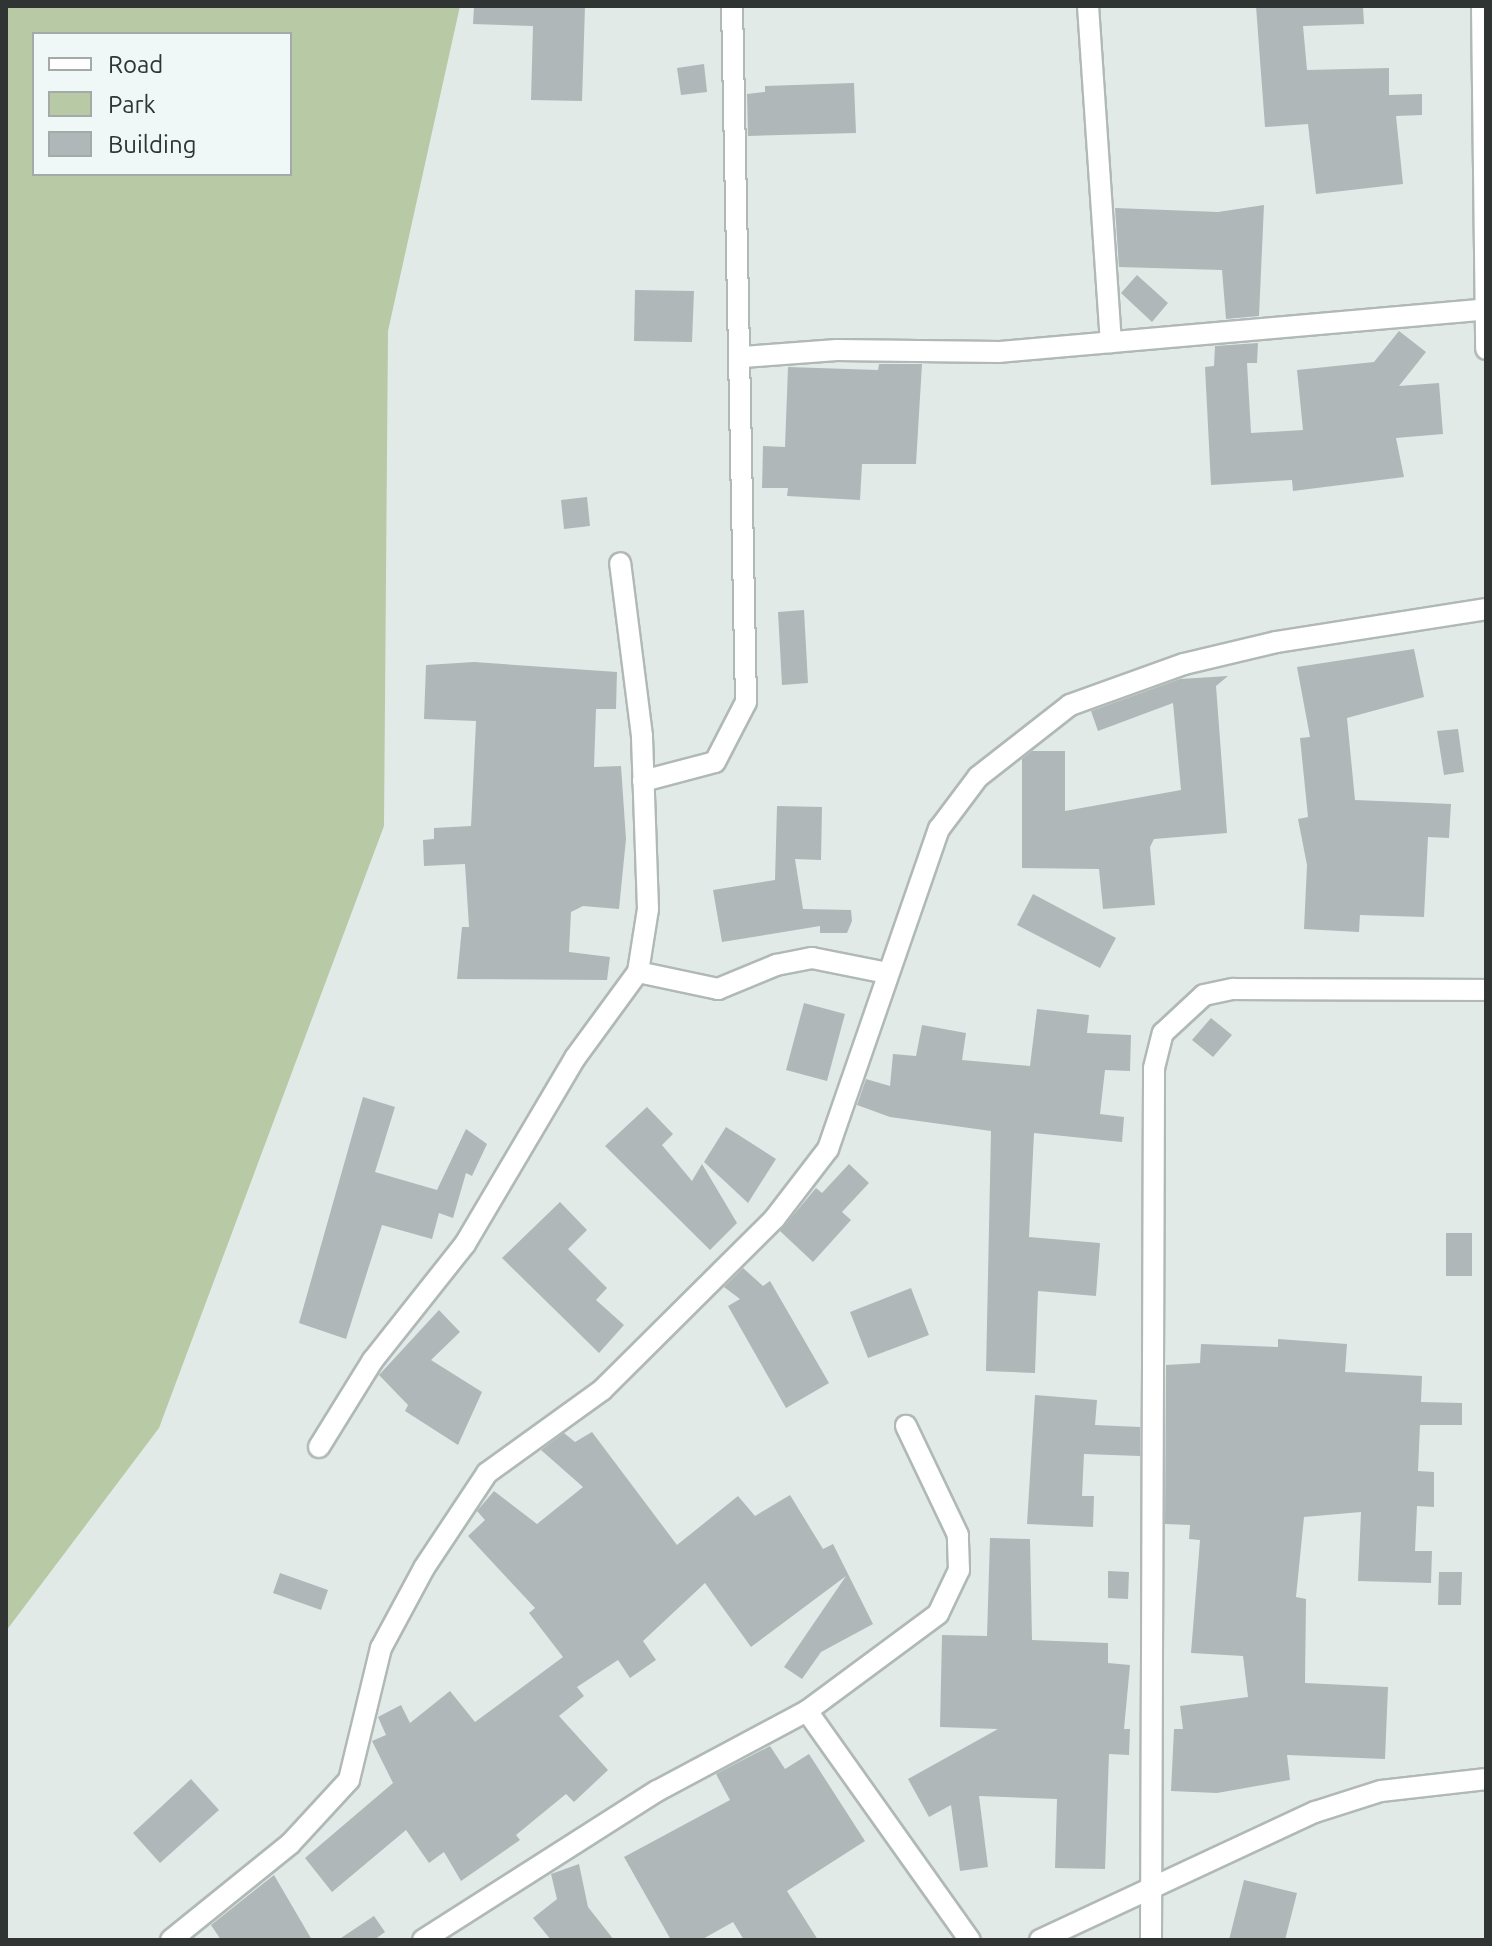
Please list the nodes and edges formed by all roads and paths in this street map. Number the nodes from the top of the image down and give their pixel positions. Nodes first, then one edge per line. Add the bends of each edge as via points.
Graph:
1 (732, 6) edge
2 (1088, 6) edge
3 (1482, 6) edge
4 (1484, 82) edge
5 (1483, 310) junction
6 (1111, 342) junction
7 (1486, 349) edge
8 (743, 357) junction
9 (620, 563) dead end
10 (1486, 609) edge
11 (643, 781) junction
12 (638, 972) junction
13 (887, 973) junction
14 (1486, 990) edge
15 (906, 1426) dead end
16 (319, 1447) dead end
17 (807, 1711) junction
18 (1486, 1779) edge
19 (1150, 1888) junction
20 (171, 1940) edge
21 (423, 1940) edge
22 (970, 1940) edge
23 (1040, 1940) edge
24 (1151, 1940) edge

1 - 8 street
2 - 6 street
3 - 4 street
4 - 5 street
5 - 6 street
5 - 7 street
6 - 8 street via 999,352 837,350
8 - 11 street via 746,702 715,762
9 - 11 street
10 - 13 street via 1276,642 1184,664 1070,705 978,777 939,829
11 - 12 street via 648,909
12 - 13 street via 718,989 776,965 812,958
12 - 16 street via 575,1058 465,1244 373,1360
13 - 20 street via 828,1149 775,1218 602,1390 487,1473 424,1568 381,1648 349,1780 290,1844
14 - 19 street via 1233,989 1204,995 1163,1033 1154,1068
15 - 17 street via 958,1535 959,1570 938,1614
17 - 21 street via 657,1791
17 - 22 street
18 - 19 street via 1381,1791 1315,1812
19 - 23 street
19 - 24 street

